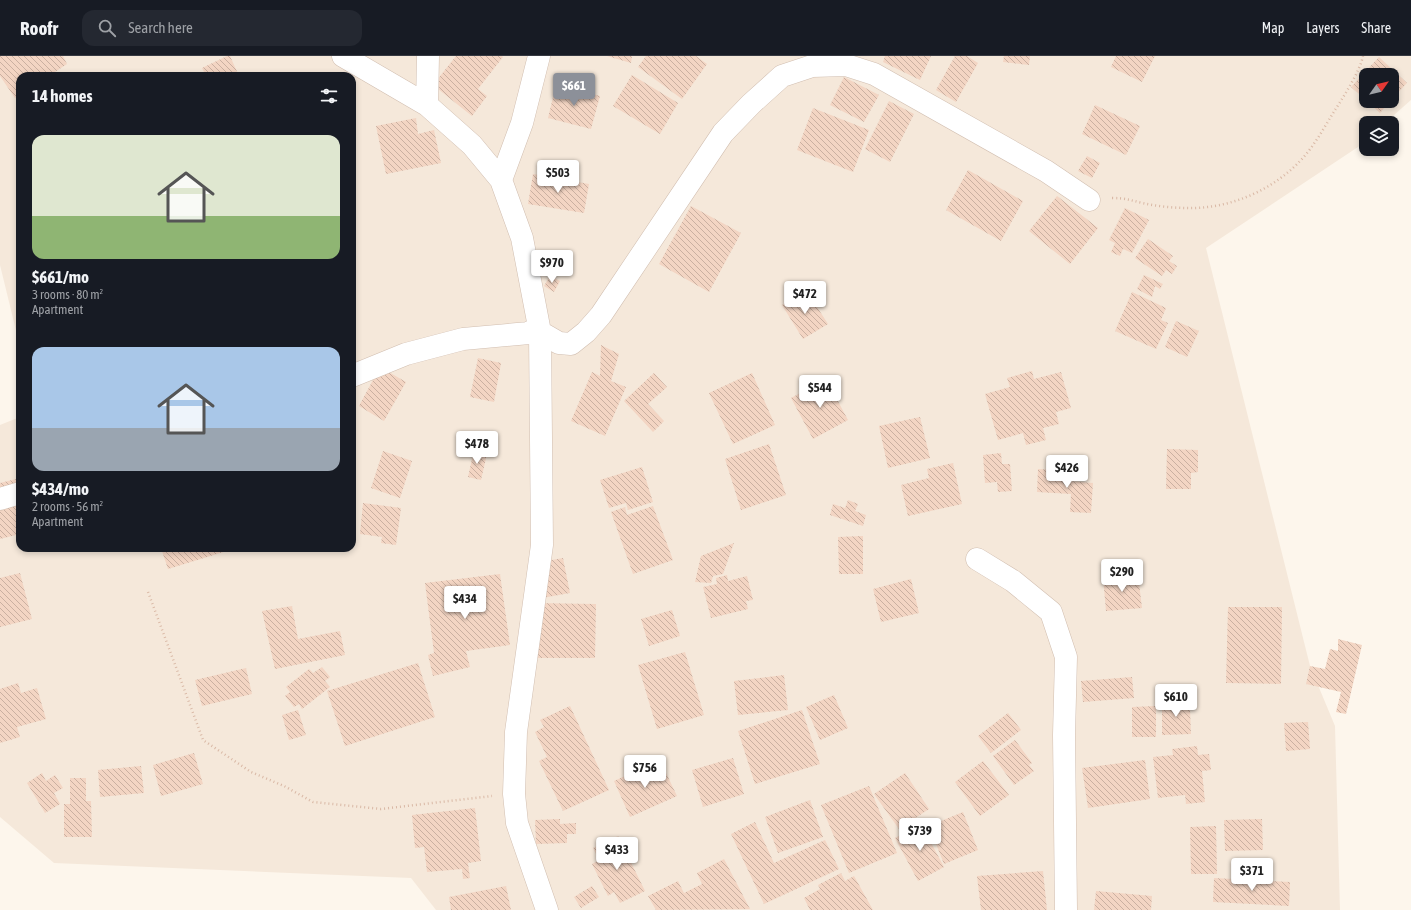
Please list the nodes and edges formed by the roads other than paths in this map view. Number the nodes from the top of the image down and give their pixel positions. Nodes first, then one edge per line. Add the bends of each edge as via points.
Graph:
1 (343, 56) edge
2 (428, 56) edge
3 (539, 56) edge
4 (427, 105) junction
5 (501, 180) junction
6 (1089, 200) road end
7 (540, 332) junction
8 (356, 374) edge
9 (16, 494) edge
10 (0, 499) edge
11 (977, 559) dead end
12 (547, 910) edge
13 (1066, 910) edge

1 - 4 street
2 - 4 street
3 - 5 street via 522,123
4 - 5 street via 472,145
5 - 7 street via 522,238
6 - 7 street via 1046,171 874,74 846,65 812,66 782,76 723,133 601,315 586,332 571,344 559,343
7 - 8 street via 463,339 406,354
7 - 12 street via 542,544 516,732 514,794 518,822
9 - 10 street
11 - 13 street via 1013,581 1051,612 1066,657

